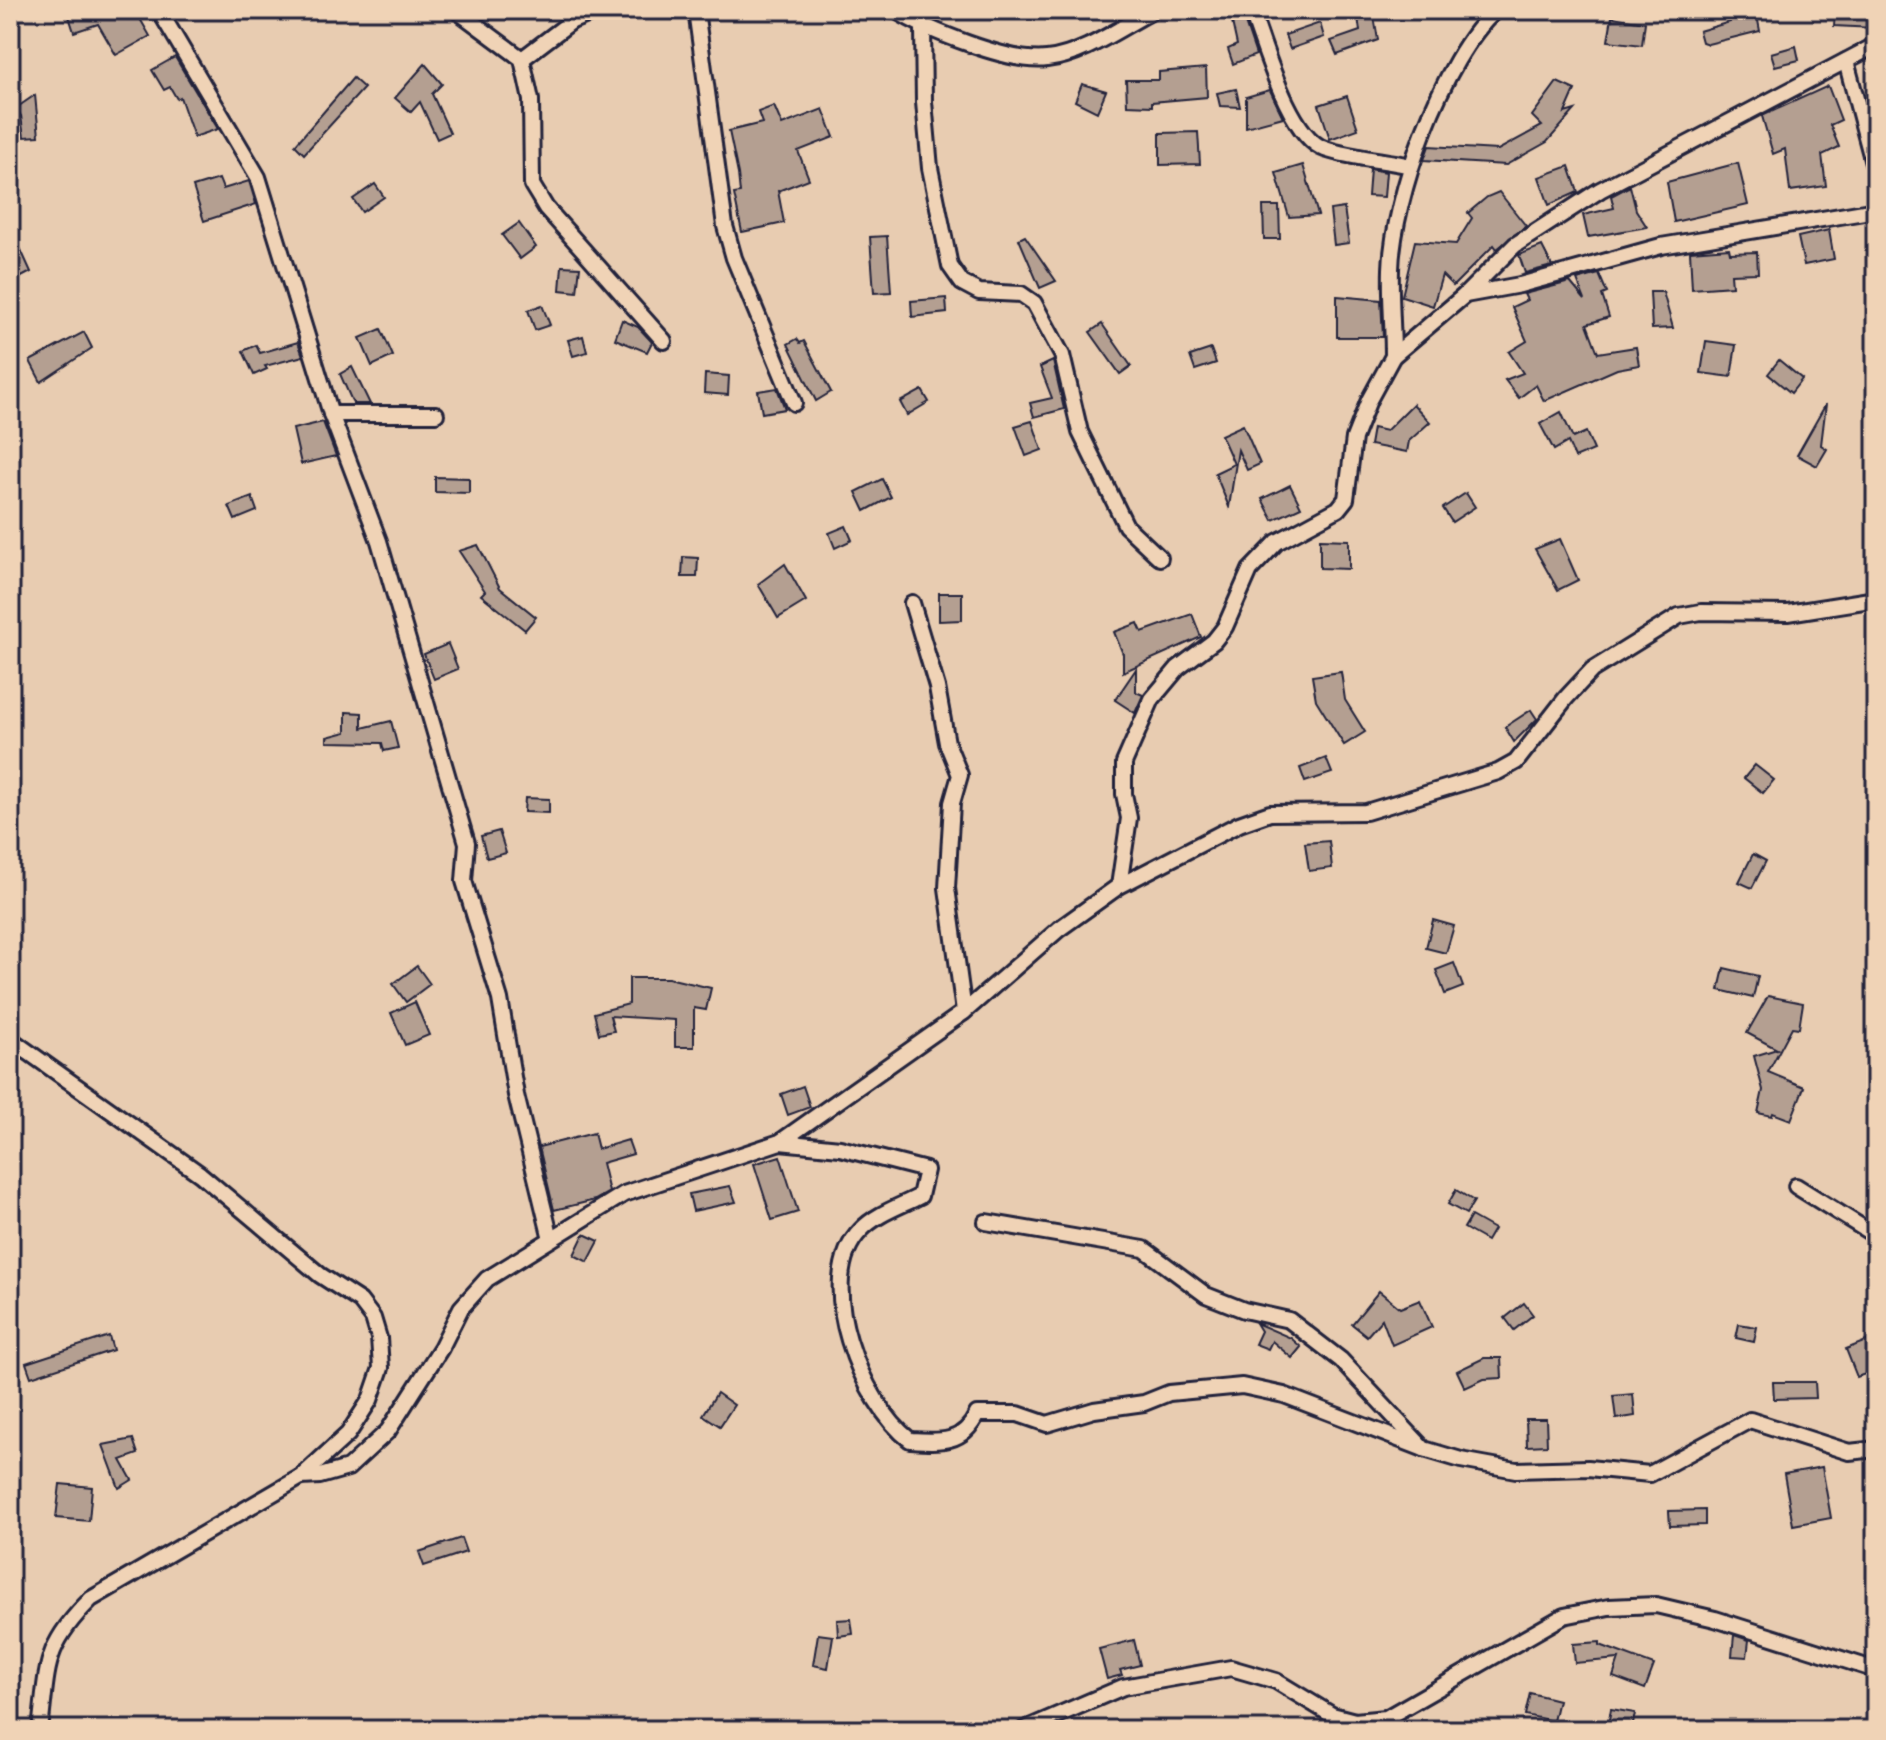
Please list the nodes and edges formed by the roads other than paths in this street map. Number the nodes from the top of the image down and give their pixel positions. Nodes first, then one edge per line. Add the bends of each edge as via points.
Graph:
1 (159, 10) edge
2 (456, 10) edge
3 (600, 10) edge
4 (696, 10) edge
5 (895, 10) edge
6 (1154, 10) edge
7 (1251, 10) edge
8 (1495, 10) edge
9 (923, 28) junction
10 (1876, 45) edge
11 (522, 59) junction
12 (1846, 61) junction
13 (1411, 166) junction
14 (1876, 174) edge
15 (1876, 205) edge
16 (1465, 295) junction
17 (664, 341) dead end
18 (1393, 356) junction
19 (794, 403) dead end
20 (331, 414) junction
21 (436, 414) dead end
22 (1160, 558) dead end
23 (1876, 599) edge
24 (912, 603) dead end
25 (1119, 886) junction
26 (964, 1012) junction
27 (10, 1039) edge
28 (780, 1142) junction
29 (1796, 1186) dead end
30 (986, 1222) dead end
31 (1876, 1236) edge
32 (551, 1239) junction
33 (1424, 1449) junction
34 (1876, 1449) edge
35 (301, 1477) junction
36 (1876, 1670) edge
37 (40, 1730) edge
38 (1023, 1730) edge

1 - 20 street via 258,177
2 - 11 street
3 - 11 street via 572,21
4 - 19 street via 725,226
5 - 9 street
6 - 9 street via 1046,60
7 - 13 street via 1294,119 1307,137 1322,149
8 - 13 street via 1451,71
9 - 22 street via 930,168 950,266 962,283 979,292 1021,294 1034,303 1062,355 1080,432 1126,526
10 - 12 street
11 - 17 street via 531,100 532,185 546,208
12 - 14 street
12 - 16 street via 1600,190 1515,245
13 - 18 street via 1391,267
15 - 16 street via 1870,211 1661,246
16 - 18 street
18 - 25 street via 1354,438 1346,499 1338,509 1277,542 1250,570 1214,641 1178,668 1152,699 1124,763 1129,818
20 - 21 street
20 - 32 street via 379,541 467,843 464,881 500,999 516,1095
23 - 25 street via 1788,613 1679,616 1592,670 1516,762 1498,772 1366,812 1270,813
24 - 26 street via 960,775 952,803 947,888
25 - 26 street via 1059,929
26 - 28 street
27 - 35 street via 200,1174 320,1275 360,1301 373,1318 381,1368 370,1400 348,1434
28 - 32 street via 624,1194
28 - 33 street via 840,1148 926,1170 920,1196 856,1236 839,1300 880,1410 910,1440 948,1442 970,1430 977,1414 987,1412 1018,1414 1047,1424 1169,1393 1242,1386 1284,1395
29 - 31 street
30 - 33 street via 1144,1249 1206,1295 1289,1320 1341,1360
32 - 35 street via 487,1279 461,1308 388,1431 366,1454 348,1468
33 - 34 street via 1516,1470 1588,1468 1650,1474 1750,1420 1849,1452
35 - 37 street via 91,1599 66,1624 49,1653
36 - 38 street via 1656,1605 1609,1607 1564,1616 1386,1718 1355,1721 1332,1715 1276,1681 1231,1668 1123,1687

